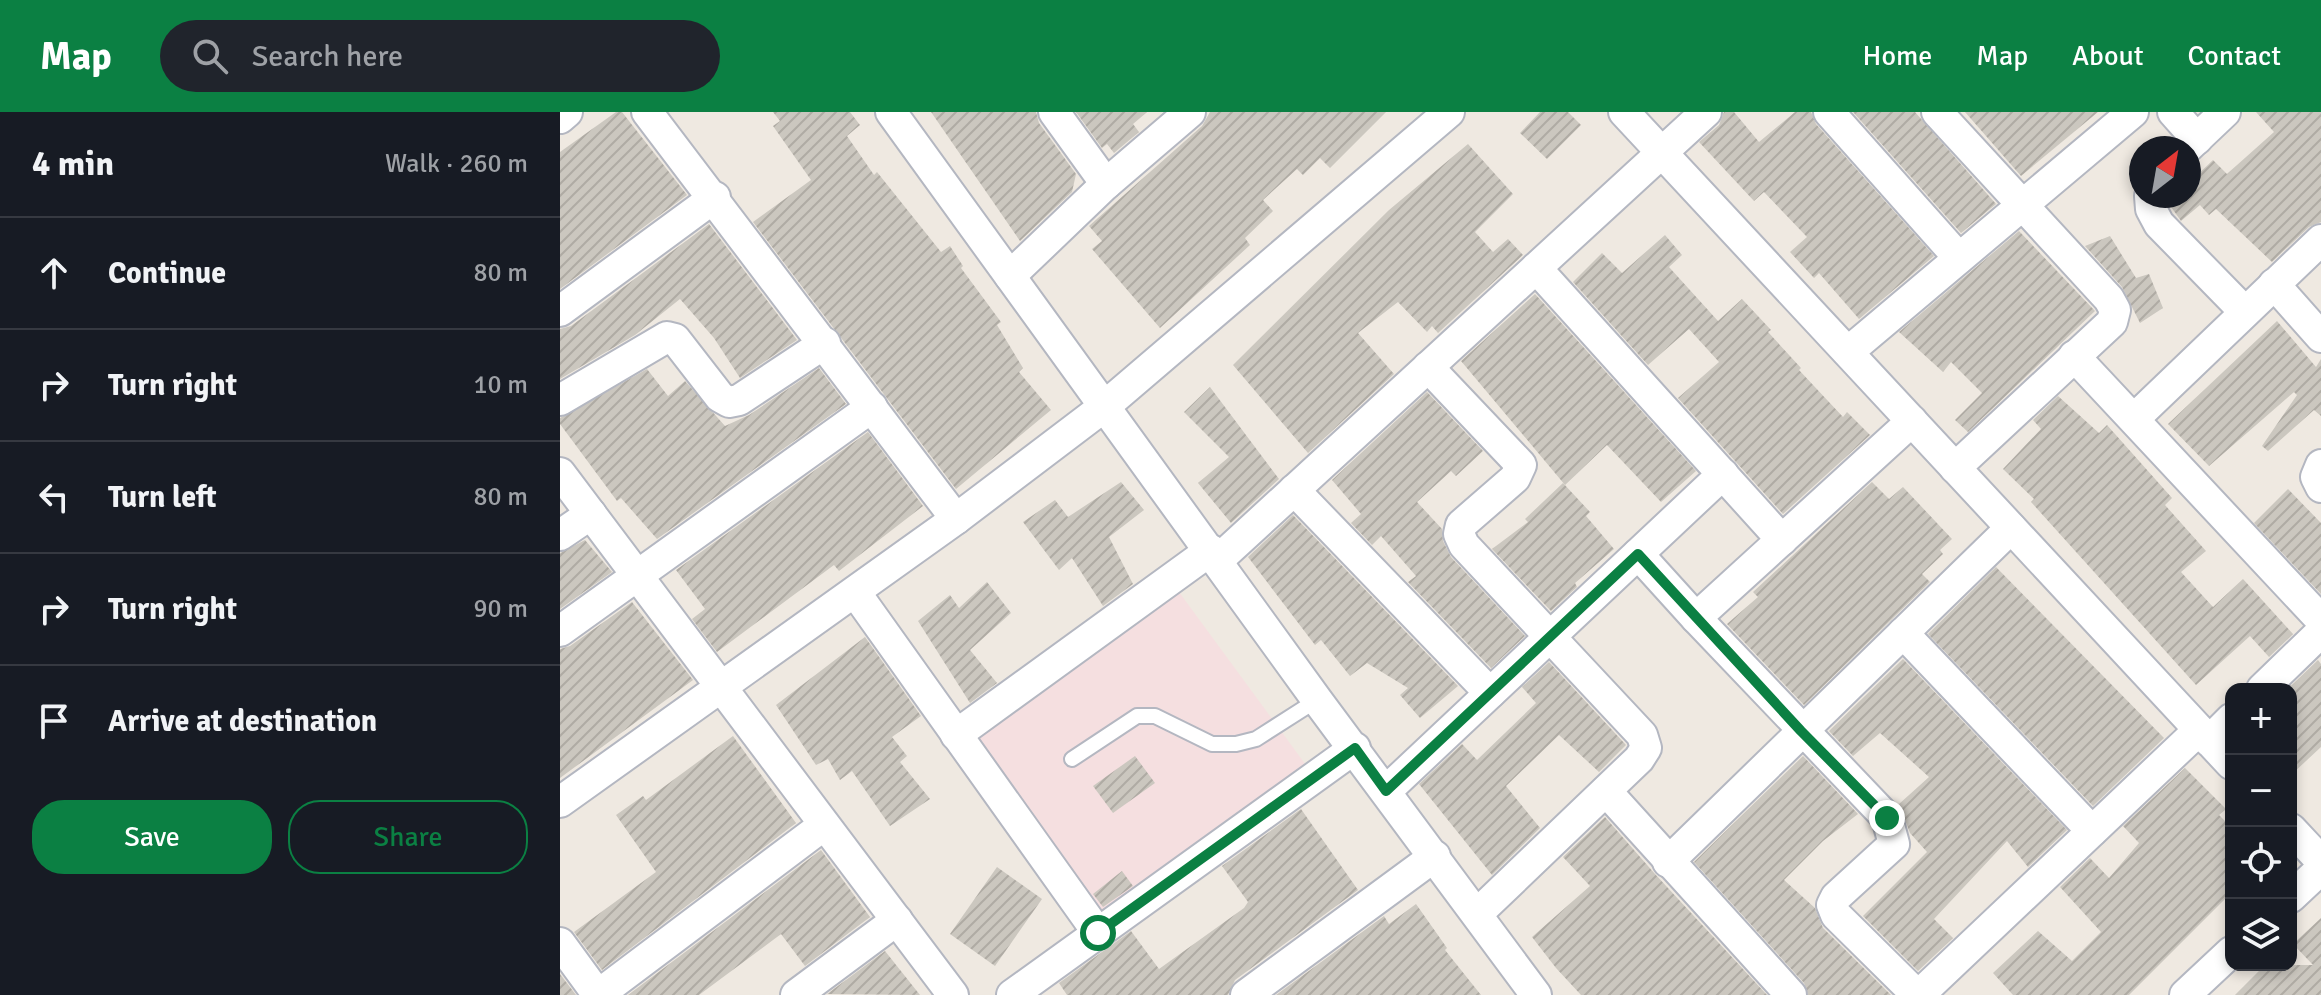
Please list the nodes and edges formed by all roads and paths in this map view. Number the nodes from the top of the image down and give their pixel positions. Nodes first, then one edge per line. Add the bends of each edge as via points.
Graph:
1 (647, 112) edge
2 (891, 112) edge
3 (1054, 112) edge
4 (1449, 112) edge
5 (1624, 112) edge
6 (1706, 112) edge
7 (1829, 112) edge
8 (1937, 112) edge
9 (2133, 112) edge
10 (2173, 112) edge
11 (2225, 112) edge
12 (1172, 119) edge
13 (2187, 136) edge
14 (2200, 136) edge
15 (1662, 153) junction
16 (1106, 184) junction
17 (715, 197) junction
18 (2021, 207) junction
19 (2151, 208) edge
20 (2321, 240) edge
21 (1959, 258) junction
22 (1536, 268) junction
23 (1010, 276) junction
24 (2274, 284) junction
25 (560, 311) edge
26 (2245, 312) junction
27 (2321, 337) edge
28 (825, 343) junction
29 (1848, 352) junction
30 (2074, 356) junction
31 (1428, 367) junction
32 (560, 400) edge
33 (1105, 406) junction
34 (872, 407) junction
35 (2134, 419) junction
36 (1912, 421) junction
37 (2321, 465) edge
38 (1955, 468) junction
39 (560, 473) edge
40 (1723, 474) junction
41 (2321, 487) edge
42 (1294, 490) junction
43 (591, 514) junction
44 (956, 519) junction
45 (2011, 528) junction
46 (560, 535) edge
47 (1782, 540) junction
48 (1638, 554) junction
49 (1214, 555) junction
50 (638, 576) junction
51 (855, 592) junction
52 (1696, 618) junction
53 (2321, 620) edge
54 (560, 631) edge
55 (2321, 632) edge
56 (1903, 633) junction
57 (1550, 637) junction
58 (2268, 683) edge
59 (723, 686) junction
60 (1490, 693) junction
61 (1317, 700) junction
62 (2225, 723) edge
63 (1801, 731) junction
64 (956, 735) junction
65 (2204, 735) junction
66 (1355, 748) junction
67 (2225, 758) edge
68 (1072, 759) dead end
69 (1386, 791) junction
70 (1606, 791) junction
71 (560, 802) edge
72 (824, 825) junction
73 (2092, 831) junction
74 (2297, 835) edge
75 (1435, 856) junction
76 (2321, 861) edge
77 (1668, 862) junction
78 (2321, 869) edge
79 (2297, 891) edge
80 (1477, 914) junction
81 (897, 920) junction
82 (1098, 933) junction
83 (560, 943) edge
84 (2225, 958) edge
85 (1043, 986) edge
86 (598, 995) edge
87 (796, 995) edge
88 (953, 995) edge
89 (1012, 995) edge
90 (1246, 995) edge
91 (1535, 995) edge
92 (1791, 995) edge
93 (1918, 995) edge
94 (2185, 995) edge

1 - 17 street
2 - 23 street
3 - 16 street
4 - 33 street
5 - 15 street
6 - 15 street
7 - 21 street
8 - 18 street
9 - 18 street
10 - 13 street
11 - 14 street
12 - 16 street
15 - 22 street
15 - 29 street
16 - 23 street
17 - 25 street
17 - 28 street
18 - 21 street
18 - 30 street via 2115,310 2112,322
19 - 26 street via 2159,224
20 - 24 street
21 - 29 street
22 - 31 street
22 - 40 street
23 - 33 street
24 - 26 street
24 - 27 street
26 - 35 street
28 - 32 street via 729,402 675,339 667,337
28 - 34 street
29 - 36 street
30 - 35 street
30 - 38 street
31 - 42 street
31 - 57 street via 1521,465 1515,478 1461,525 1459,534
33 - 44 street
33 - 49 street
34 - 44 street
34 - 50 street
35 - 53 street
36 - 38 street
36 - 47 street
37 - 41 street via 2316,477
38 - 45 street
39 - 43 street
40 - 47 street
40 - 48 street
42 - 49 street
42 - 60 street
43 - 46 street
43 - 50 street
44 - 51 street
45 - 56 street
45 - 65 street
47 - 52 street
48 - 52 street
48 - 57 street
49 - 61 street
49 - 64 street
50 - 54 street
50 - 59 street
51 - 59 street
51 - 64 street
52 - 63 street
55 - 58 street
56 - 63 street
56 - 73 street
57 - 60 street
57 - 70 street via 1642,735 1646,748 1639,759
59 - 71 street
59 - 72 street
60 - 69 street
61 - 66 street
61 - 68 lane via 1256,739 1236,744 1212,744 1155,716 1137,716
62 - 65 street
63 - 77 street
63 - 93 street via 1887,818 1893,831 1894,844 1832,905 1836,915
64 - 82 street
65 - 67 street
65 - 73 street
66 - 69 street
66 - 82 street
69 - 75 street
70 - 77 street
70 - 80 street
72 - 81 street
72 - 86 street
73 - 93 street
74 - 76 street
75 - 80 street
75 - 90 street
77 - 92 street
78 - 79 street
80 - 91 street
81 - 87 street
81 - 88 street
82 - 85 street
83 - 86 street
84 - 94 street
85 - 89 street

